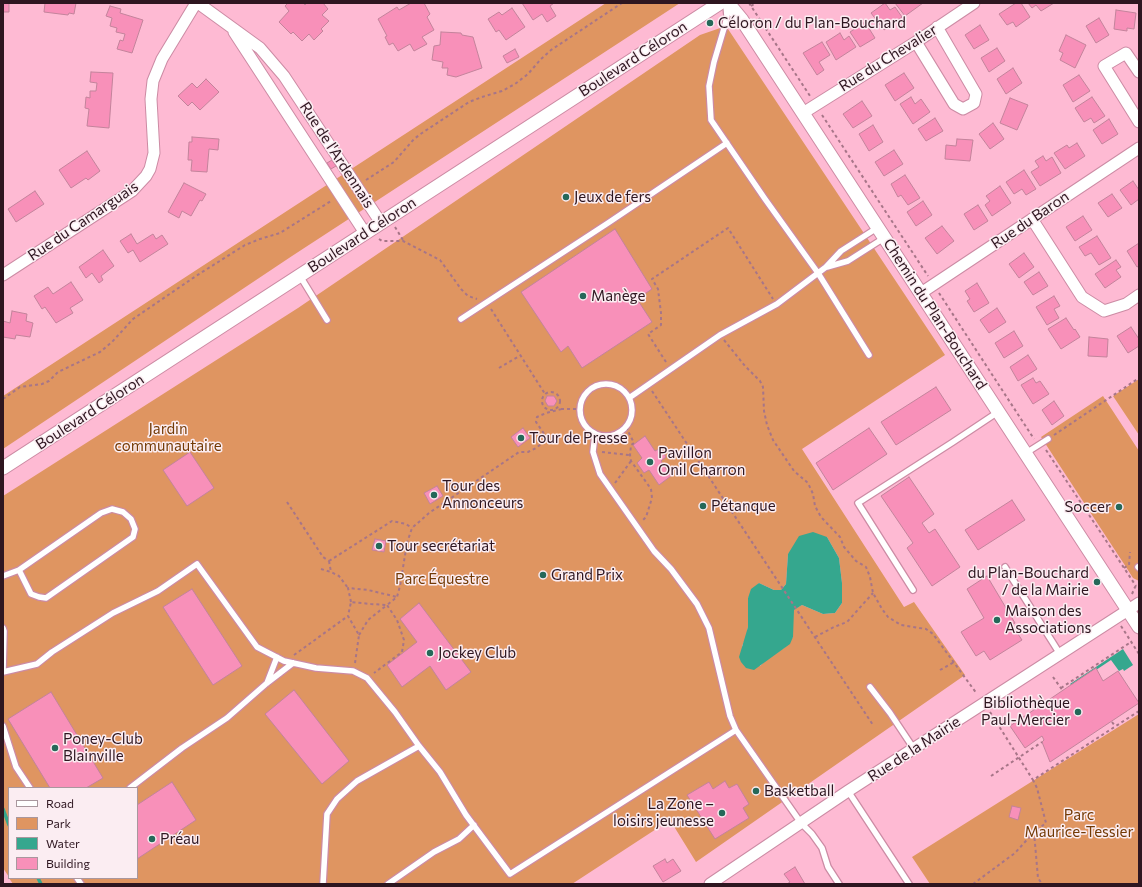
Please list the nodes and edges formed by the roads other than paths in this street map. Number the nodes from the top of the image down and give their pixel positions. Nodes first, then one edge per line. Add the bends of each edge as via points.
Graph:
1 (197, 3) edge
2 (720, 3) edge
3 (727, 3) edge
4 (974, 3) edge
5 (231, 27) junction
6 (937, 27) junction
7 (916, 42) junction
8 (1139, 72) edge
9 (292, 87) junction
10 (277, 97) junction
11 (803, 113) junction
12 (1139, 122) edge
13 (727, 143) junction
14 (1139, 148) edge
15 (1032, 219) junction
16 (381, 223) junction
17 (881, 232) junction
18 (365, 233) junction
19 (826, 267) junction
20 (818, 273) junction
21 (3, 275) edge
22 (300, 276) junction
23 (921, 293) junction
24 (1139, 296) edge
25 (461, 319) dead end
26 (327, 320) dead end
27 (869, 355) dead end
28 (629, 398) junction
29 (998, 411) junction
30 (595, 434) junction
31 (1048, 439) road end
32 (1026, 454) junction
33 (3, 468) edge
34 (1005, 567) dead end
35 (18, 570) junction
36 (3, 576) edge
37 (913, 590) dead end
38 (1134, 606) edge
39 (1139, 627) edge
40 (3, 628) edge
41 (1060, 654) junction
42 (277, 657) junction
43 (293, 663) junction
44 (3, 672) edge
45 (267, 683) junction
46 (870, 687) dead end
47 (3, 726) edge
48 (736, 730) junction
49 (419, 746) junction
50 (914, 749) junction
51 (29, 787) edge
52 (131, 787) edge
53 (848, 791) junction
54 (801, 823) junction
55 (474, 825) junction
56 (323, 884) edge
57 (388, 884) edge
58 (710, 884) edge
59 (839, 884) edge
60 (909, 884) edge

1 - 5 street, Rue de l'Ardennais
1 - 21 street, Rue du Camarguais via 174,38 155,75 151,99 154,153 150,169 142,182
2 - 16 street, Boulevard Céloron
3 - 11 street, Chemin du Plan-Bouchard via 742,20
3 - 13 lane via 727,16 709,86 711,120
4 - 6 street, Rue du Chevalier
5 - 9 street, Rue de l'Ardennais via 260,48
5 - 10 street, Rue de l'Ardennais
6 - 7 street, Rue du Chevalier
6 - 7 street via 976,94 974,103 963,109 954,104
7 - 11 street, Rue du Chevalier
8 - 12 street via 1126,53 1104,66
9 - 10 street, Rue de l'Ardennais
9 - 16 street, Rue de l'Ardennais
10 - 18 street, Rue de l'Ardennais
11 - 17 street, Chemin du Plan-Bouchard
13 - 20 lane
13 - 25 lane
14 - 15 street, Rue du Baron
15 - 23 street, Rue du Baron
15 - 24 street via 1082,296 1104,311 1126,304
16 - 18 street, Boulevard Céloron
17 - 19 lane via 841,251
17 - 19 lane via 848,261
17 - 23 street, Chemin du Plan-Bouchard
18 - 22 street, Boulevard Céloron
19 - 20 lane
20 - 27 lane
20 - 28 lane via 777,304 720,335
22 - 26 lane
22 - 33 street, Boulevard Céloron
23 - 29 street, Chemin du Plan-Bouchard
28 - 30 lane via 632,413 626,427 611,436
28 - 30 lane via 617,386 608,384 592,388 586,393 580,409 581,416 584,424
29 - 32 street, Chemin du Plan-Bouchard
29 - 37 lane via 858,503
30 - 48 lane via 593,452 600,474 654,552 672,569 697,604 709,628 730,716
31 - 32 lane
32 - 38 street, Chemin du Plan-Bouchard
34 - 41 lane
35 - 35 lane via 101,513 112,509 123,512 131,519 135,529 133,537 46,598 32,594
35 - 36 lane
38 - 39 street, Chemin du Plan-Bouchard
38 - 41 street, Rue de la Mairie
40 - 44 lane
41 - 50 street, Rue de la Mairie
42 - 43 lane
42 - 44 lane via 257,647 197,564 158,591 113,612 37,664
42 - 45 lane
43 - 45 lane
43 - 49 lane via 353,671 367,678
45 - 52 lane via 226,718
46 - 50 lane
47 - 51 lane via 16,766
48 - 54 lane
48 - 55 lane via 510,874
49 - 55 lane via 440,772
49 - 56 lane via 357,781 337,799 327,814
50 - 53 street, Rue de la Mairie
53 - 54 street, Rue de la Mairie
53 - 60 lane
54 - 58 street, Rue de la Mairie
54 - 59 lane via 822,848 828,867
55 - 57 lane via 459,839 434,852

